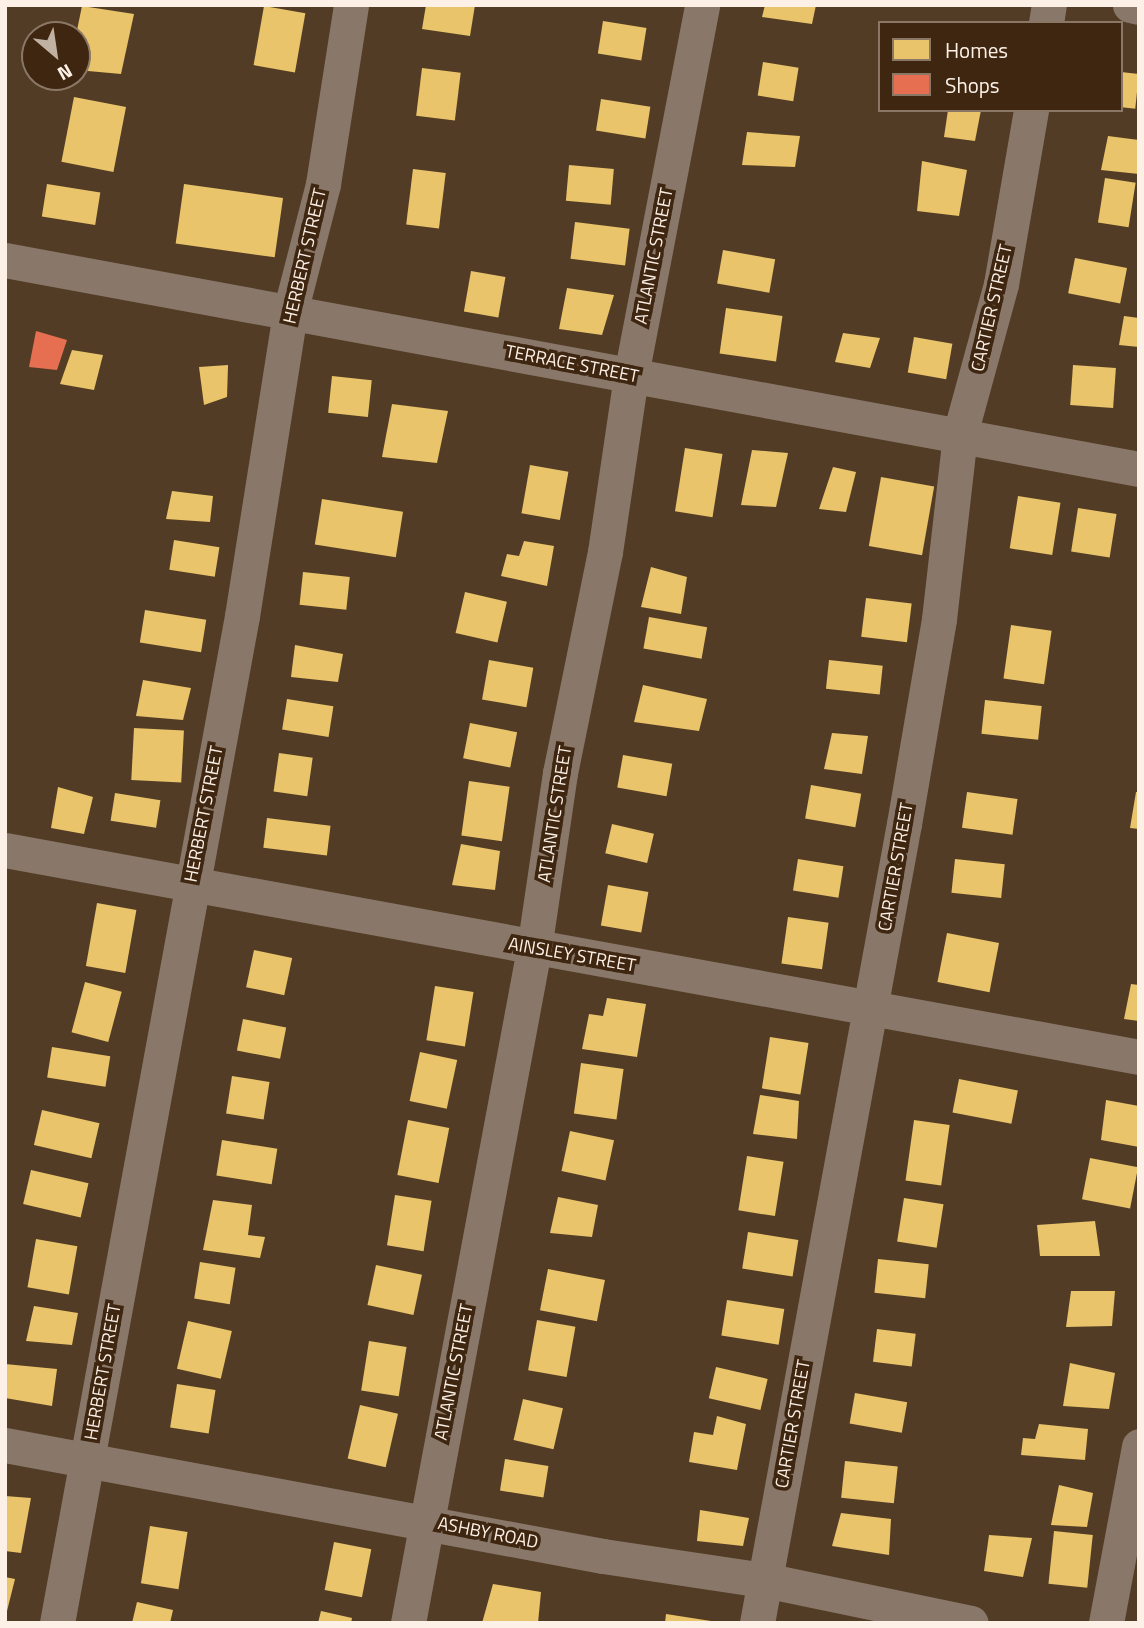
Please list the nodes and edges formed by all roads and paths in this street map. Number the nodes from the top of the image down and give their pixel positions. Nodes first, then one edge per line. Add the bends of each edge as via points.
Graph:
1 (351, 5) edge
2 (702, 5) edge
3 (1130, 5) edge
4 (1139, 7) edge
5 (1031, 112) edge
6 (5, 260) edge
7 (290, 312) junction
8 (631, 375) junction
9 (960, 434) junction
10 (1139, 469) edge
11 (5, 850) edge
12 (191, 883) junction
13 (534, 949) junction
14 (871, 1005) junction
15 (1139, 1057) edge
16 (5, 1445) edge
17 (1139, 1446) edge
18 (87, 1461) junction
19 (425, 1521) junction
20 (764, 1580) junction
21 (57, 1623) edge
22 (408, 1623) edge
23 (757, 1623) edge
24 (971, 1623) edge
25 (1106, 1623) edge

1 - 7 street, HERBERT STREET via 323,184
2 - 8 street, ATLANTIC STREET
3 - 4 street
5 - 9 street, CARTIER STREET via 1000,284
6 - 7 street, TERRACE STREET
7 - 8 street, TERRACE STREET
7 - 12 street, HERBERT STREET via 242,616
8 - 9 street, TERRACE STREET
8 - 13 street, ATLANTIC STREET via 605,552 560,772
9 - 10 street, TERRACE STREET
9 - 14 street, CARTIER STREET via 939,619
11 - 12 street, AINSLEY STREET
12 - 13 street, AINSLEY STREET
12 - 18 street, HERBERT STREET
13 - 14 street, AINSLEY STREET
13 - 19 street, ATLANTIC STREET
14 - 15 street, AINSLEY STREET
14 - 20 street, CARTIER STREET
16 - 18 street, ASHBY ROAD
17 - 25 street
18 - 19 street, ASHBY ROAD
18 - 21 street, HERBERT STREET
19 - 20 street, ASHBY ROAD via 603,1556
19 - 22 street, ATLANTIC STREET
20 - 23 street, CARTIER STREET
20 - 24 street, ASHBY ROAD

